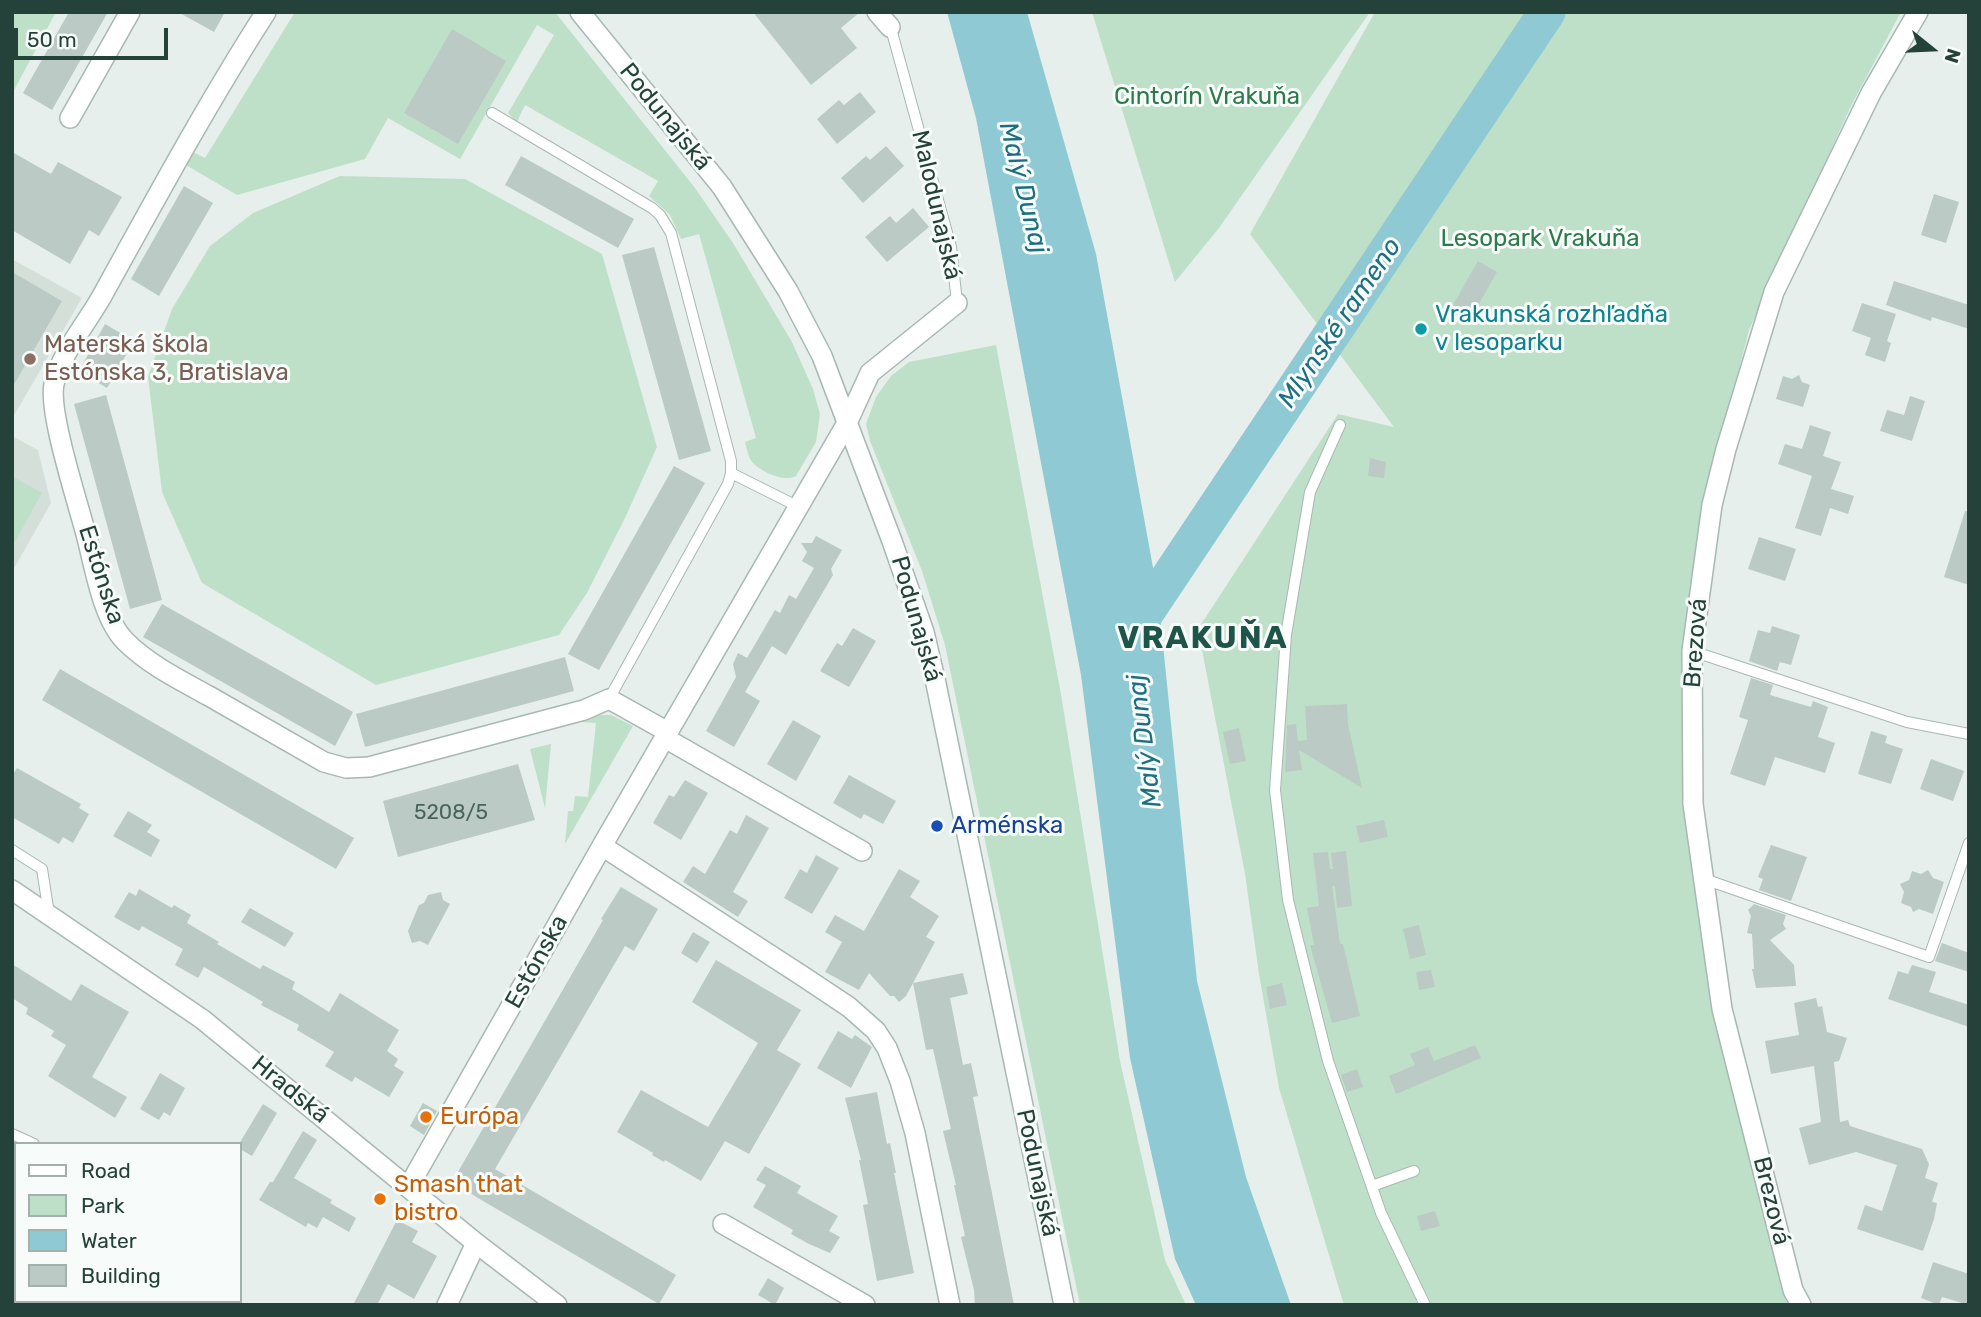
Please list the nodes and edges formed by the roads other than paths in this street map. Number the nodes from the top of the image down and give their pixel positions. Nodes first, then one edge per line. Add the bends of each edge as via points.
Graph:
1 (130, 12) edge
2 (266, 12) edge
3 (580, 12) edge
4 (877, 12) edge
5 (1918, 12) edge
6 (888, 20) edge
7 (492, 113) dead end
8 (70, 118) dead end
9 (957, 303) joint
10 (847, 424) junction
11 (1340, 425) dead end
12 (731, 474) junction
13 (799, 507) junction
14 (1692, 650) junction
15 (609, 699) junction
16 (1969, 734) edge
17 (667, 735) junction
18 (1969, 843) edge
19 (602, 846) junction
20 (12, 850) edge
21 (862, 851) dead end
22 (1704, 879) junction
23 (12, 890) edge
24 (49, 914) junction
25 (12, 1134) edge
26 (30, 1142) edge
27 (1414, 1171) dead end
28 (409, 1186) junction
29 (1372, 1186) junction
30 (723, 1224) dead end
31 (477, 1243) junction
32 (447, 1305) edge
33 (557, 1305) edge
34 (865, 1305) edge
35 (950, 1305) edge
36 (1064, 1305) edge
37 (1425, 1305) edge
38 (1801, 1305) edge

1 - 8 street
2 - 15 street, Estónska via 170,170 54,385 60,435 116,631 158,667 324,762 346,768 396,760 584,710
3 - 10 street, Podunajská via 722,187 788,291 822,356
4 - 6 street, Malodunajská
5 - 14 street, Brezová via 1871,93 1773,292 1712,505
6 - 9 lane, Malodunajská via 951,247
7 - 12 lane via 652,208 666,223 729,450
9 - 10 street, Malodunajská via 870,373
10 - 13 street, Estónska
10 - 36 street, Podunajská via 924,632
11 - 29 lane via 1310,492 1286,635 1275,790 1288,900 1328,1062
12 - 13 lane
12 - 15 lane
13 - 17 street, Estónska
14 - 16 lane via 1907,722
14 - 22 street, Brezová via 1693,804
15 - 17 street
17 - 19 street, Estónska
17 - 21 street
18 - 22 lane via 1929,957
19 - 28 street, Estónska
19 - 35 street via 804,976 876,1031 887,1048 908,1107
20 - 24 lane via 43,869
22 - 38 street, Brezová via 1722,1009 1793,1290
23 - 24 street, Hradská
24 - 28 street, Hradská via 202,1019
25 - 26 lane
27 - 29 lane
28 - 31 street, Hradská
29 - 37 lane
30 - 34 street
31 - 32 street
31 - 33 street, Hradská

